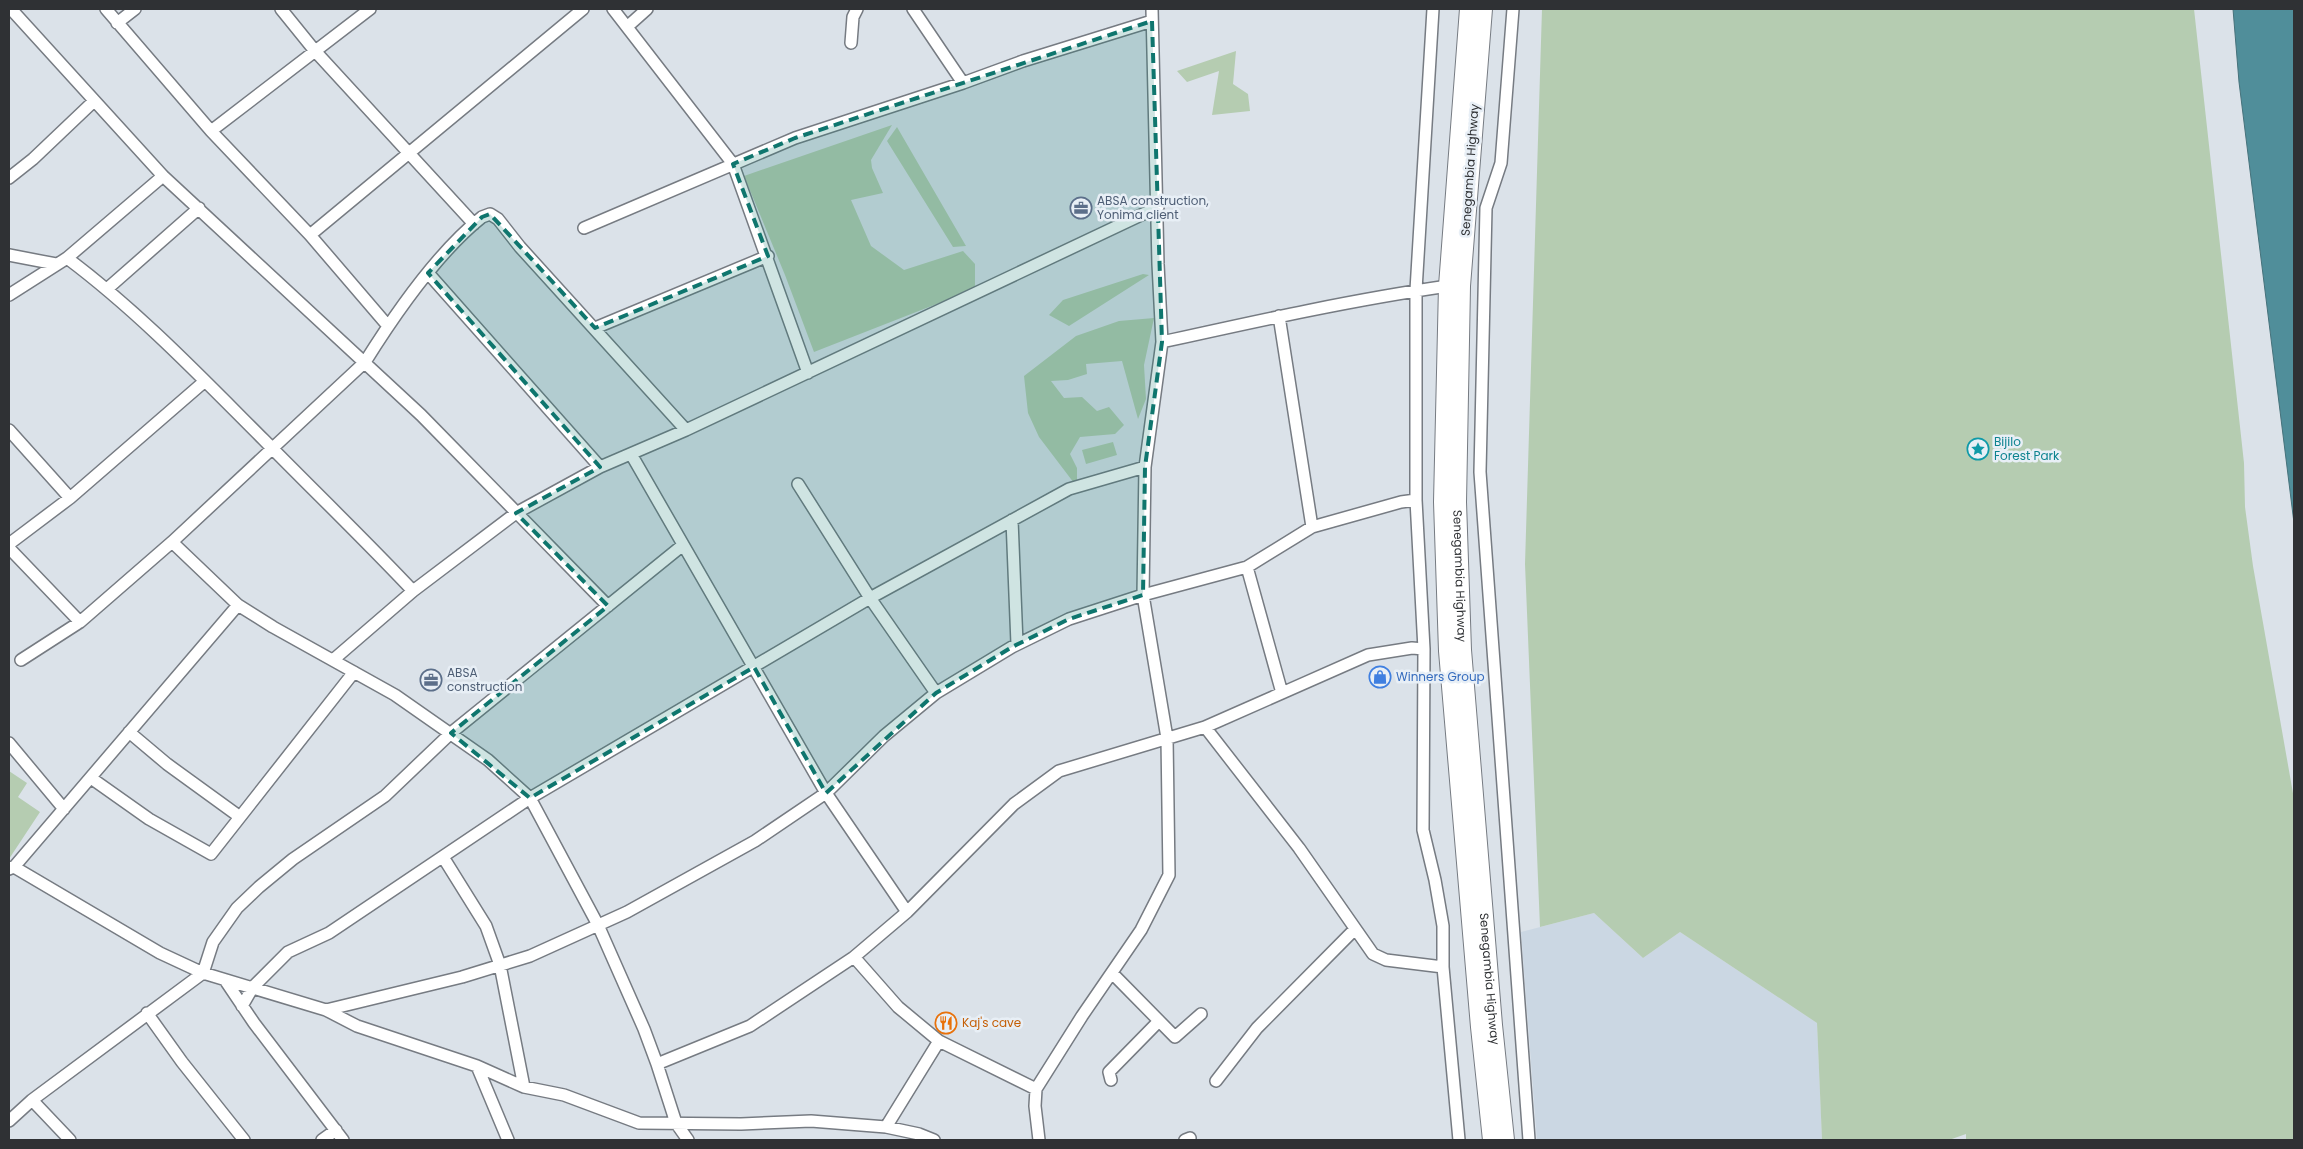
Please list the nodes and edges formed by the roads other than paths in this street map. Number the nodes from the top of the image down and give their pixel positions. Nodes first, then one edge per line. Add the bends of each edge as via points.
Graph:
1 (11, 9) edge
2 (106, 9) edge
3 (135, 9) edge
4 (281, 9) edge
5 (370, 9) edge
6 (583, 9) edge
7 (613, 9) edge
8 (647, 9) edge
9 (857, 9) edge
10 (913, 9) edge
11 (1152, 9) edge
12 (1433, 9) edge
13 (1469, 9) edge
14 (1482, 9) edge
15 (1513, 9) edge
16 (1152, 21) junction
17 (117, 23) junction
18 (628, 26) junction
19 (851, 43) dead end
20 (315, 51) junction
21 (964, 83) junction
22 (94, 101) junction
23 (212, 131) junction
24 (407, 152) junction
25 (733, 164) junction
26 (163, 176) junction
27 (9, 178) edge
28 (1158, 207) junction
29 (198, 208) junction
30 (474, 224) junction
31 (584, 228) dead end
32 (310, 235) junction
33 (9, 255) edge
34 (768, 256) junction
35 (62, 261) junction
36 (428, 273) junction
37 (1448, 286) junction
38 (107, 288) junction
39 (1416, 290) junction
40 (9, 295) edge
41 (1278, 316) junction
42 (388, 326) junction
43 (595, 328) junction
44 (1162, 342) junction
45 (365, 362) junction
46 (808, 372) junction
47 (206, 381) junction
48 (9, 430) edge
49 (686, 430) junction
50 (272, 448) junction
51 (631, 454) junction
52 (600, 467) junction
53 (1145, 467) junction
54 (798, 484) dead end
55 (70, 498) junction
56 (1416, 500) junction
57 (516, 512) junction
58 (1012, 520) junction
59 (1312, 527) junction
60 (172, 542) junction
61 (683, 545) junction
62 (9, 546) edge
63 (1247, 567) junction
64 (414, 591) junction
65 (1143, 595) junction
66 (870, 598) junction
67 (238, 604) junction
68 (608, 606) junction
69 (80, 622) junction
70 (1017, 644) junction
71 (1424, 649) junction
72 (21, 660) dead end
73 (333, 660) junction
74 (754, 667) junction
75 (354, 672) junction
76 (936, 693) junction
77 (1282, 693) junction
78 (1205, 727) junction
79 (129, 732) junction
80 (451, 733) junction
81 (1167, 738) junction
82 (9, 743) edge
83 (91, 778) junction
84 (826, 793) junction
85 (530, 798) junction
86 (64, 809) junction
87 (240, 817) junction
88 (443, 857) junction
89 (10, 868) edge
90 (907, 912) junction
91 (598, 926) junction
92 (1355, 929) junction
93 (854, 958) junction
94 (500, 966) junction
95 (1443, 967) junction
96 (203, 973) junction
97 (1112, 973) junction
98 (226, 980) junction
99 (253, 987) junction
100 (242, 1006) junction
101 (326, 1010) junction
102 (147, 1013) junction
103 (1200, 1014) dead end
104 (1159, 1021) junction
105 (939, 1041) junction
106 (657, 1064) junction
107 (477, 1066) junction
108 (1111, 1080) dead end
109 (1216, 1081) dead end
110 (524, 1087) junction
111 (1036, 1088) junction
112 (32, 1100) junction
113 (9, 1121) edge
114 (676, 1123) junction
115 (886, 1127) junction
116 (336, 1130) junction
117 (70, 1140) edge
118 (244, 1140) edge
119 (322, 1140) edge
120 (344, 1140) edge
121 (508, 1140) edge
122 (688, 1140) edge
123 (934, 1140) edge
124 (1039, 1140) edge
125 (1459, 1140) edge
126 (1492, 1140) edge
127 (1505, 1140) edge
128 (1529, 1140) edge

1 - 22 street
2 - 17 street
3 - 17 street
4 - 20 street
5 - 20 street
6 - 24 street
7 - 18 street
8 - 18 street
9 - 19 street via 853,17
10 - 21 street
11 - 16 street
12 - 39 street
13 - 37 main road, Senegambia Highway
14 - 127 main road, Senegambia Highway via 1461,286 1457,502 1462,650
15 - 128 street via 1501,164 1486,208 1480,472
16 - 21 street
16 - 28 street
17 - 23 street
18 - 25 street
20 - 23 street
20 - 24 street
21 - 25 street via 795,138
22 - 26 street
22 - 27 street
23 - 32 street
24 - 30 street
24 - 32 street
25 - 31 street
25 - 34 street
26 - 29 street
26 - 35 street
28 - 44 street
28 - 46 street
29 - 38 street
29 - 45 street
30 - 36 street
30 - 43 street via 490,214 498,219
32 - 42 street
33 - 35 street
34 - 43 street
34 - 46 street
35 - 38 street
35 - 40 street
36 - 42 street
36 - 52 street
37 - 39 street
37 - 126 main road, Senegambia Highway via 1443,462 1448,651
38 - 47 street
39 - 41 street
39 - 56 street
41 - 44 street
41 - 59 street
42 - 45 street
43 - 49 street
44 - 53 street
45 - 50 street
45 - 57 street
46 - 49 street
47 - 50 street
47 - 55 street
48 - 55 street
49 - 51 street
50 - 60 street
50 - 64 street
51 - 52 street
51 - 61 street
52 - 57 street
53 - 58 street via 1070,489
53 - 65 street
54 - 66 street
55 - 62 street
56 - 59 street
56 - 71 street
57 - 64 street
57 - 68 street
58 - 66 street
58 - 70 street
59 - 63 street
60 - 67 street
60 - 69 street
61 - 68 street
61 - 74 street
62 - 69 street
63 - 65 street
63 - 77 street
64 - 73 street
65 - 70 street via 1069,619
65 - 81 street
66 - 74 street
66 - 76 street
67 - 73 street
67 - 79 street
68 - 80 street
69 - 72 street
70 - 76 street
71 - 77 street via 1368,655
71 - 95 street via 1423,830 1442,926
73 - 75 street
74 - 84 street
74 - 85 street
75 - 80 street
75 - 87 street
76 - 84 street via 884,736
77 - 78 street
78 - 81 street
78 - 92 street via 1299,848
79 - 83 street
79 - 87 street
80 - 85 street via 488,760
80 - 96 street via 386,796 292,859 237,908 213,942
81 - 90 street via 1059,771 1014,804
81 - 97 street via 1169,875 1141,930
82 - 86 street
83 - 86 street
83 - 87 street via 149,819 211,854
84 - 90 street
84 - 91 street via 755,841
85 - 88 street
85 - 91 street
86 - 89 street
88 - 94 street via 486,926
88 - 99 street via 329,933 288,952
89 - 96 street via 160,953
90 - 93 street
91 - 94 street
91 - 106 street
92 - 95 street via 1373,954 1386,960
92 - 109 street via 1257,1028
93 - 105 street via 898,1007
93 - 106 street via 750,1026
94 - 101 street
94 - 110 street
95 - 125 street
96 - 98 street
96 - 102 street
97 - 104 street
97 - 111 street
98 - 99 street
98 - 100 street
99 - 100 street
99 - 101 street
100 - 116 street
101 - 107 street via 357,1026
102 - 112 street
102 - 118 street
103 - 104 street via 1175,1037
104 - 108 street via 1109,1072
105 - 111 street
105 - 115 street
106 - 114 street
107 - 110 street
107 - 121 street
110 - 114 street via 564,1095 639,1123
111 - 124 street
112 - 113 street
112 - 117 street
114 - 115 street via 811,1121
114 - 122 street
115 - 123 street
116 - 119 street
116 - 120 street

